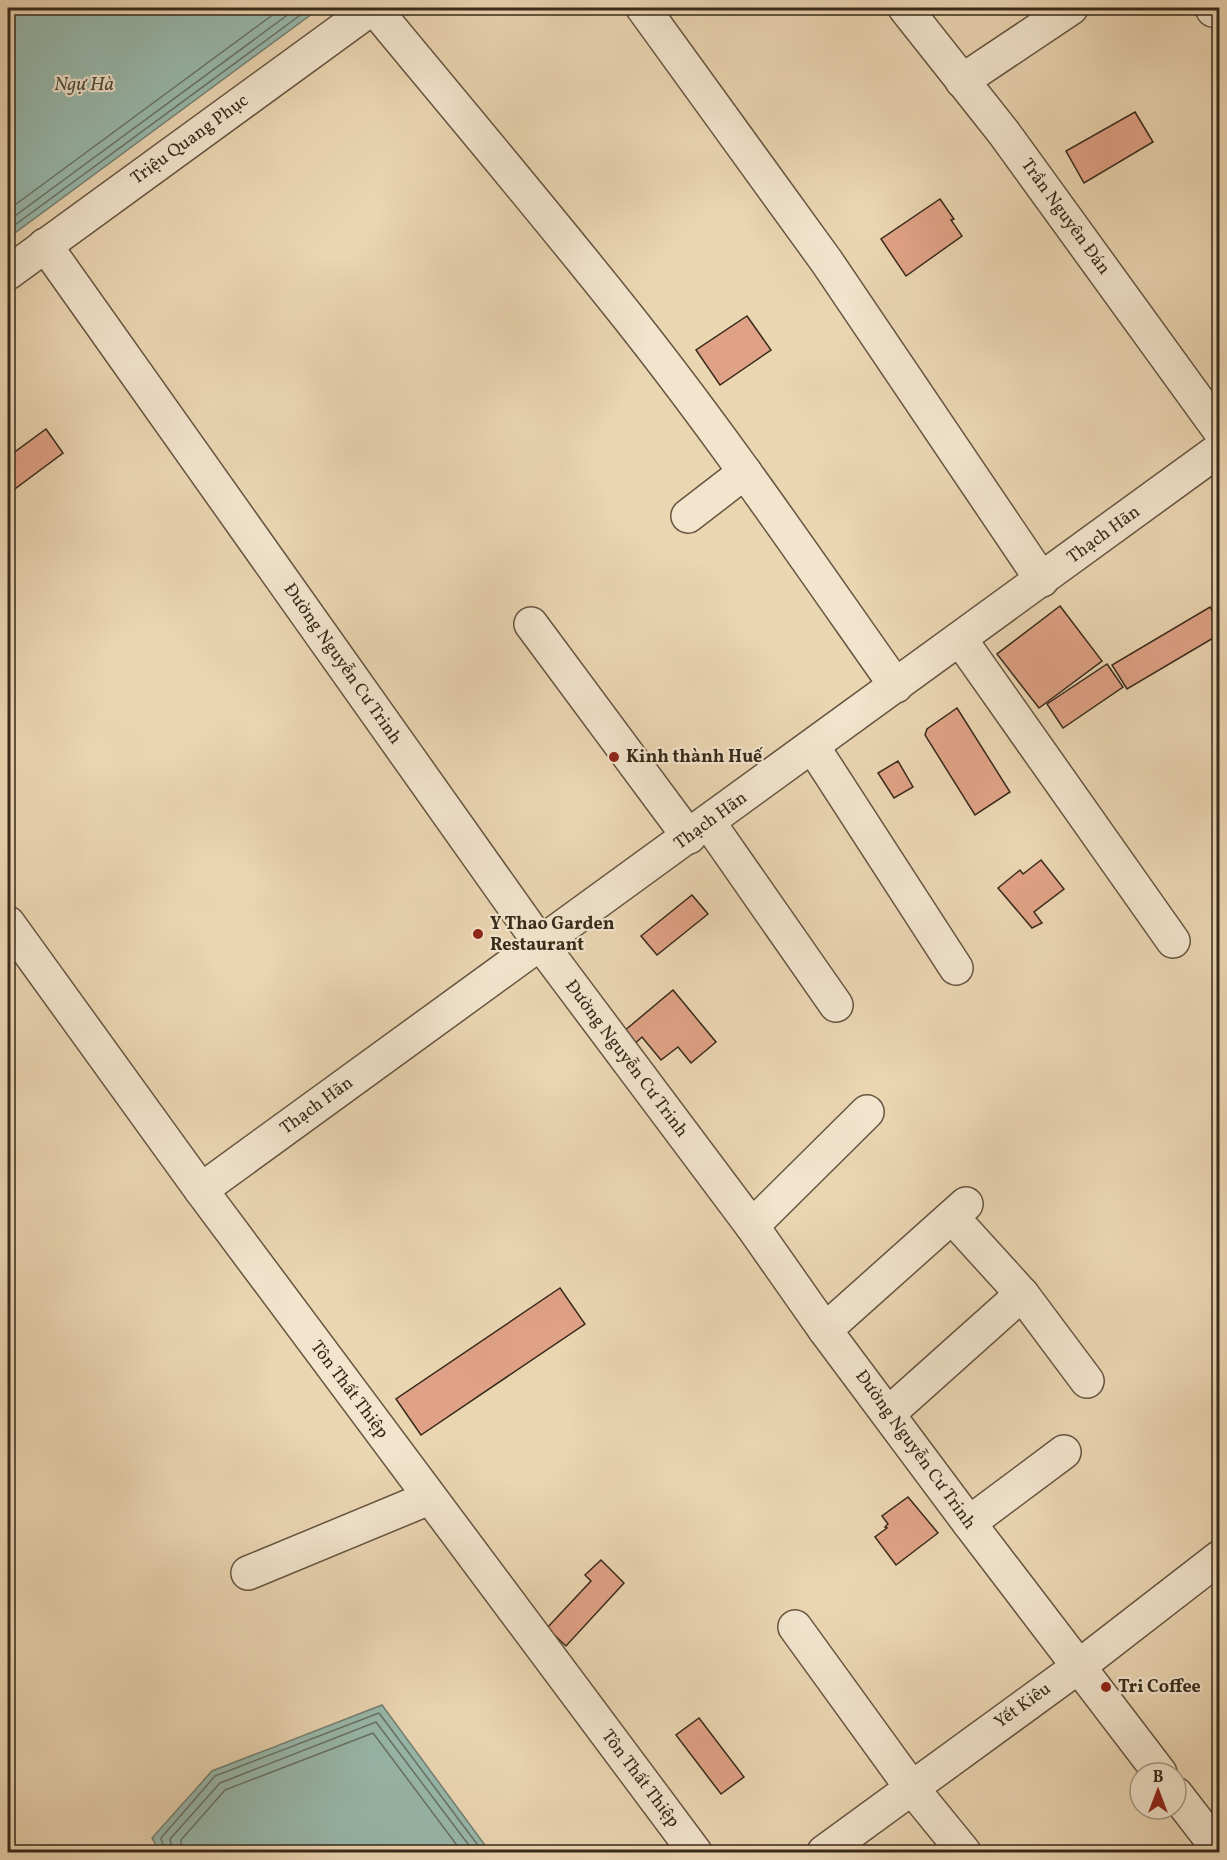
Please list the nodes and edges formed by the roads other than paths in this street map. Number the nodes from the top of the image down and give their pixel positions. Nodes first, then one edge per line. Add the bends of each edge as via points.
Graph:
1 (373, 8) edge
2 (644, 8) edge
3 (905, 8) edge
4 (1071, 8) edge
5 (962, 81) junction
6 (45, 245) junction
7 (8, 273) edge
8 (1220, 431) edge
9 (1220, 449) edge
10 (745, 472) junction
11 (688, 516) dead end
12 (1042, 580) junction
13 (531, 624) dead end
14 (960, 639) junction
15 (896, 686) junction
16 (813, 747) junction
17 (699, 830) junction
18 (8, 923) edge
19 (1173, 941) dead end
20 (540, 943) junction
21 (956, 968) dead end
22 (836, 1005) dead end
23 (867, 1112) dead end
24 (201, 1191) junction
25 (752, 1226) junction
26 (1022, 1294) junction
27 (825, 1330) junction
28 (1087, 1381) dead end
29 (889, 1413) junction
30 (1064, 1452) dead end
31 (429, 1498) junction
32 (969, 1523) junction
33 (1215, 1570) edge
34 (248, 1573) dead end
35 (795, 1627) dead end
36 (1078, 1666) junction
37 (1151, 1761) edge
38 (911, 1787) junction
39 (1188, 1810) edge
40 (1220, 1851) edge
41 (695, 1852) edge
42 (824, 1852) edge
43 (964, 1852) edge

1 - 6 street, Triệu Quang Phục
1 - 10 street via 616,302
2 - 12 street via 827,262
3 - 5 street, Trần Nguyên Đán
4 - 5 street
5 - 8 street, Trần Nguyên Đán
6 - 7 street, Triệu Quang Phục
6 - 20 street, Đường Nguyễn Cư Trinh
9 - 12 street, Thạch Hãn
10 - 11 street
10 - 15 street
12 - 14 street, Thạch Hãn
13 - 17 street
14 - 15 street, Thạch Hãn
14 - 19 street
15 - 16 street, Thạch Hãn
16 - 17 street, Thạch Hãn
16 - 21 street
17 - 20 street, Thạch Hãn
17 - 22 street
18 - 24 street, Tôn Thất Thiệp
20 - 24 street, Thạch Hãn
20 - 25 street, Đường Nguyễn Cư Trinh
23 - 25 street
24 - 31 street, Tôn Thất Thiệp
25 - 27 street, Đường Nguyễn Cư Trinh
26 - 27 street via 959,1211
26 - 28 street
26 - 29 street
27 - 29 street, Đường Nguyễn Cư Trinh
29 - 32 street, Đường Nguyễn Cư Trinh
30 - 32 street
31 - 34 street
31 - 41 street, Tôn Thất Thiệp
32 - 36 street, Đường Nguyễn Cư Trinh
33 - 36 street, Yết Kiêu
35 - 38 street
36 - 37 street, Đường Nguyễn Cư Trinh
36 - 38 street, Yết Kiêu
38 - 42 street, Yết Kiêu
38 - 43 street
39 - 40 street

